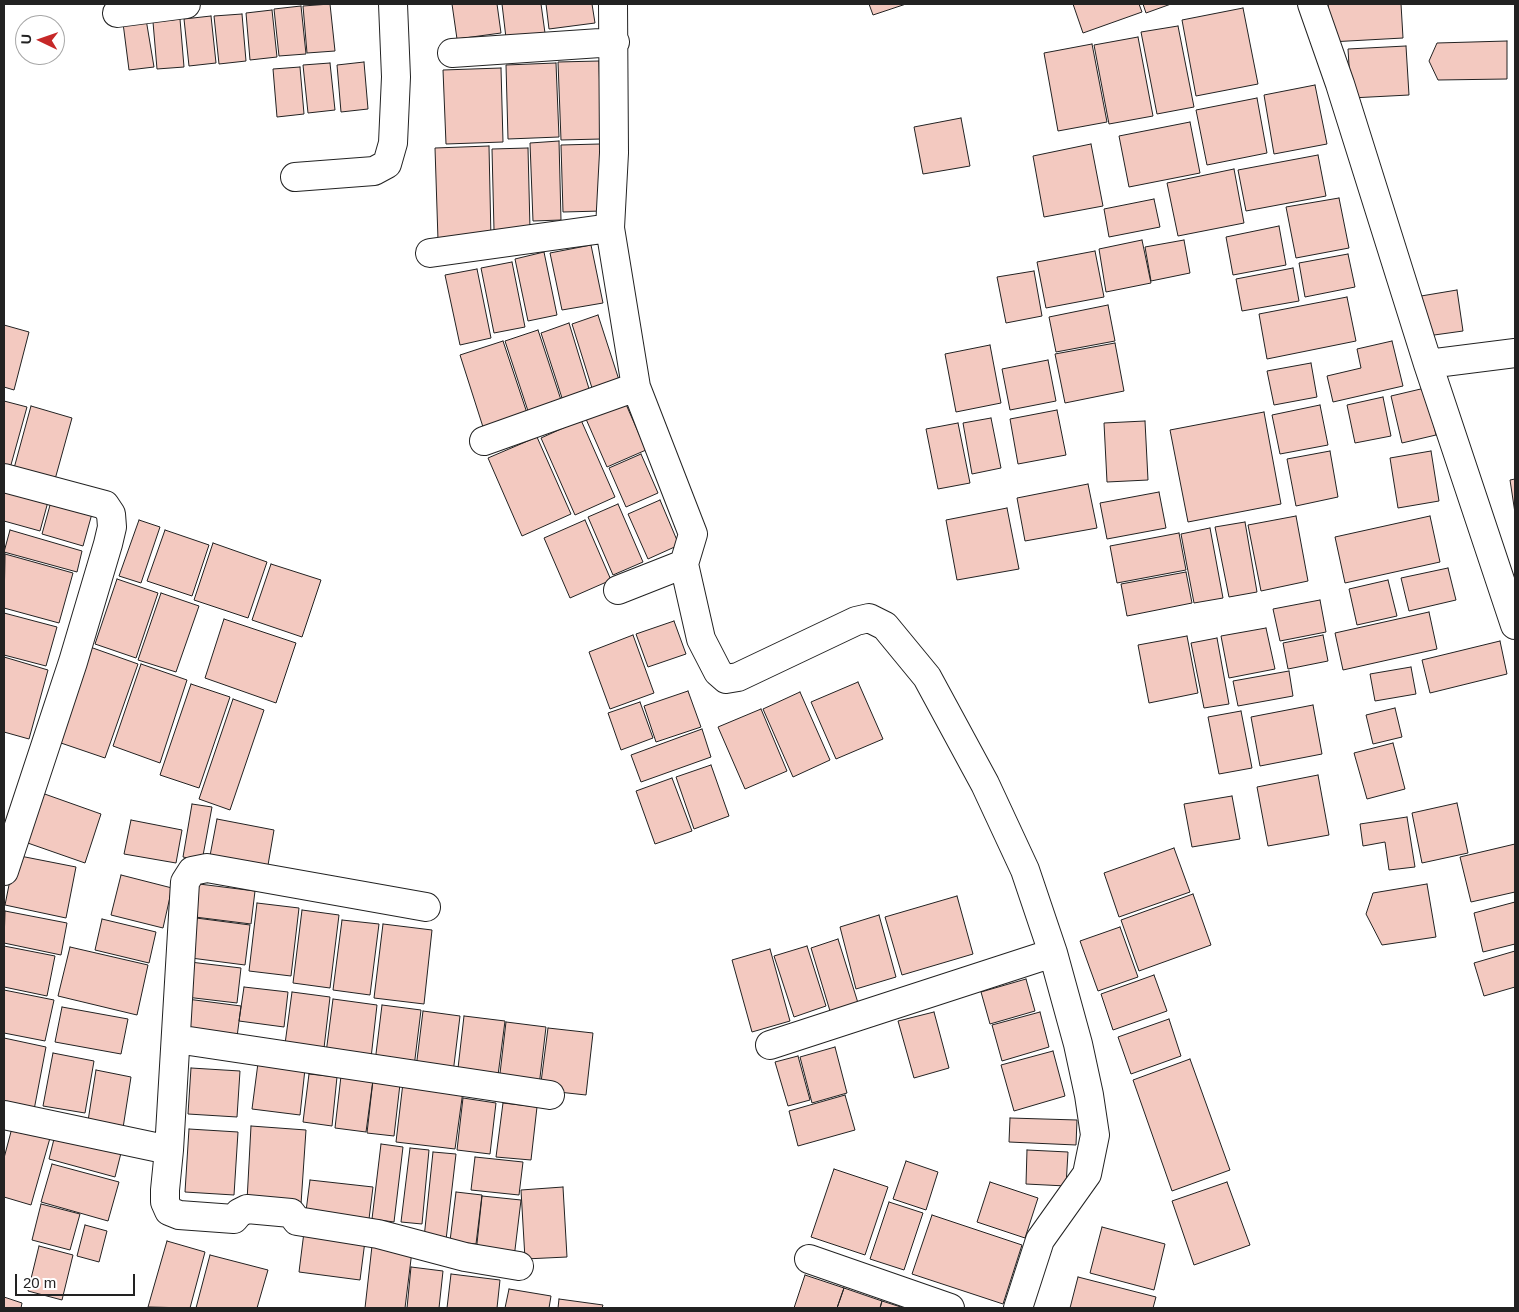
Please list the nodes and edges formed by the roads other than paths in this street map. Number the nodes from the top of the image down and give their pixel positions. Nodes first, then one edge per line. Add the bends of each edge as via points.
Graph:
1 (186, 4) edge
2 (393, 4) edge
3 (614, 4) edge
4 (1312, 4) edge
5 (116, 13) dead end
6 (614, 42) junction
7 (452, 53) dead end
8 (295, 177) dead end
9 (610, 228) junction
10 (430, 253) dead end
11 (1515, 353) edge
12 (1428, 364) junction
13 (636, 387) junction
14 (484, 441) dead end
15 (4, 478) edge
16 (684, 564) junction
17 (618, 590) dead end
18 (1515, 625) edge
19 (4, 871) edge
20 (426, 907) dead end
21 (1053, 953) junction
22 (176, 1039) junction
23 (770, 1045) dead end
24 (550, 1095) dead end
25 (4, 1115) edge
26 (169, 1150) junction
27 (809, 1259) dead end
28 (519, 1266) dead end
29 (950, 1308) edge
30 (1018, 1308) edge

1 - 5 street
2 - 8 street via 396,77 393,143 387,164 374,171
3 - 6 street
4 - 12 street
6 - 7 street
6 - 9 street
9 - 10 street
9 - 13 street
11 - 12 street
12 - 18 street
13 - 14 street
13 - 16 street via 692,534
15 - 19 street via 105,505 111,514 112,527 73,662
16 - 17 street
16 - 21 street via 701,639 718,672 726,679 738,677 856,621 869,618 885,626 927,677 985,784 1025,870
20 - 22 street via 207,868 192,871 185,882
21 - 23 street
21 - 30 street via 1078,1044 1095,1135 1087,1174 1040,1240
22 - 24 street
22 - 26 street
25 - 26 street
26 - 28 street via 165,1202 170,1211 179,1215 234,1219 247,1209 291,1213 297,1221 378,1234 465,1257
27 - 29 street

